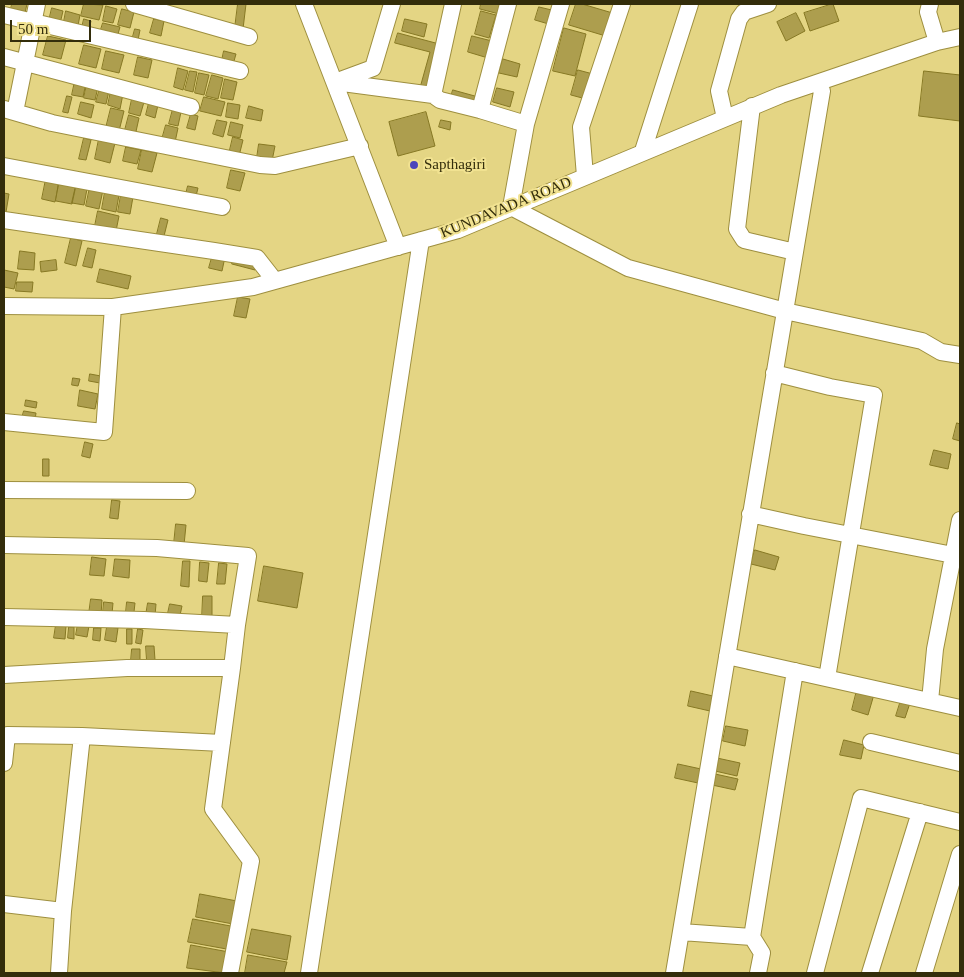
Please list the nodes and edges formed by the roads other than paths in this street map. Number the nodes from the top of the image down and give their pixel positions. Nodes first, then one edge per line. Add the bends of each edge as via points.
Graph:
1 (37, 4) edge
2 (134, 4) edge
3 (304, 4) edge
4 (392, 4) edge
5 (453, 4) edge
6 (508, 4) edge
7 (561, 4) edge
8 (622, 4) edge
9 (690, 4) edge
10 (768, 4) edge
11 (930, 4) edge
12 (744, 8) edge
13 (4, 15) edge
14 (32, 22) junction
15 (249, 37) dead end
16 (960, 37) edge
17 (937, 42) junction
18 (4, 57) edge
19 (25, 62) junction
20 (240, 71) dead end
21 (335, 82) junction
22 (822, 91) dead end
23 (433, 95) junction
24 (752, 106) junction
25 (191, 107) dead end
26 (480, 110) junction
27 (9, 111) edge
28 (725, 118) junction
29 (526, 124) junction
30 (360, 146) junction
31 (644, 151) junction
32 (4, 166) edge
33 (585, 176) junction
34 (222, 207) dead end
35 (512, 207) junction
36 (4, 220) edge
37 (421, 240) junction
38 (398, 247) junction
39 (795, 252) junction
40 (275, 281) junction
41 (4, 306) edge
42 (113, 307) junction
43 (785, 311) junction
44 (960, 355) edge
45 (774, 373) junction
46 (4, 422) edge
47 (4, 490) edge
48 (187, 491) dead end
49 (750, 514) junction
50 (960, 520) edge
51 (851, 535) junction
52 (4, 545) edge
53 (953, 554) junction
54 (4, 617) edge
55 (238, 625) junction
56 (727, 656) junction
57 (232, 668) junction
58 (795, 671) junction
59 (4, 675) edge
60 (827, 678) junction
61 (930, 701) junction
62 (960, 708) edge
63 (82, 736) junction
64 (871, 742) dead end
65 (222, 743) junction
66 (960, 763) edge
67 (4, 764) edge
68 (920, 812) junction
69 (960, 822) edge
70 (960, 854) edge
71 (4, 904) edge
72 (64, 911) junction
73 (680, 932) junction
74 (752, 937) junction
75 (59, 973) edge
76 (230, 973) edge
77 (309, 973) edge
78 (674, 973) edge
79 (758, 973) edge
80 (815, 973) edge
81 (870, 973) edge
82 (924, 973) edge

1 - 14 street
2 - 15 street
3 - 21 street
4 - 21 street via 373,68
5 - 23 street
6 - 26 street
7 - 29 street
8 - 33 street via 581,127
9 - 31 street
10 - 12 street
11 - 17 street via 928,12
12 - 28 street via 718,91
13 - 14 street
14 - 19 street
14 - 20 street
16 - 17 street, KUNDAVADA ROAD
17 - 24 street, KUNDAVADA ROAD
18 - 19 street
19 - 25 street
19 - 27 street
21 - 23 street
21 - 30 street
22 - 39 street
23 - 26 street via 440,100
24 - 28 street, KUNDAVADA ROAD
24 - 39 street via 738,229 744,240
26 - 29 street
27 - 30 street via 52,123 260,165 275,166
28 - 31 street, KUNDAVADA ROAD
29 - 35 street
30 - 38 street
31 - 33 street, KUNDAVADA ROAD
32 - 34 street
33 - 35 street, KUNDAVADA ROAD
35 - 37 street, KUNDAVADA ROAD via 458,230
35 - 43 street via 628,268
36 - 40 street via 257,258
37 - 38 street, KUNDAVADA ROAD
37 - 77 street
38 - 40 street, KUNDAVADA ROAD
39 - 43 street
40 - 42 street, KUNDAVADA ROAD
41 - 42 street, KUNDAVADA ROAD
42 - 46 street via 104,432
43 - 44 street via 922,342 941,352
43 - 45 street
45 - 49 street
45 - 51 street via 874,395
47 - 48 street
49 - 51 street
49 - 56 street
50 - 53 street
51 - 53 street
51 - 60 street
52 - 55 street via 157,548 248,556
53 - 61 street via 935,649
54 - 55 street
55 - 57 street
56 - 58 street
56 - 73 street
57 - 59 street via 127,668
57 - 65 street
58 - 60 street
58 - 74 street
60 - 61 street
61 - 62 street
63 - 65 street
63 - 67 street via 7,735
63 - 72 street
64 - 66 street
65 - 76 street via 213,809 251,861
68 - 69 street
68 - 80 street via 861,798
68 - 81 street
70 - 82 street
71 - 72 street
72 - 75 street
73 - 74 street
73 - 78 street
74 - 79 street via 762,953

